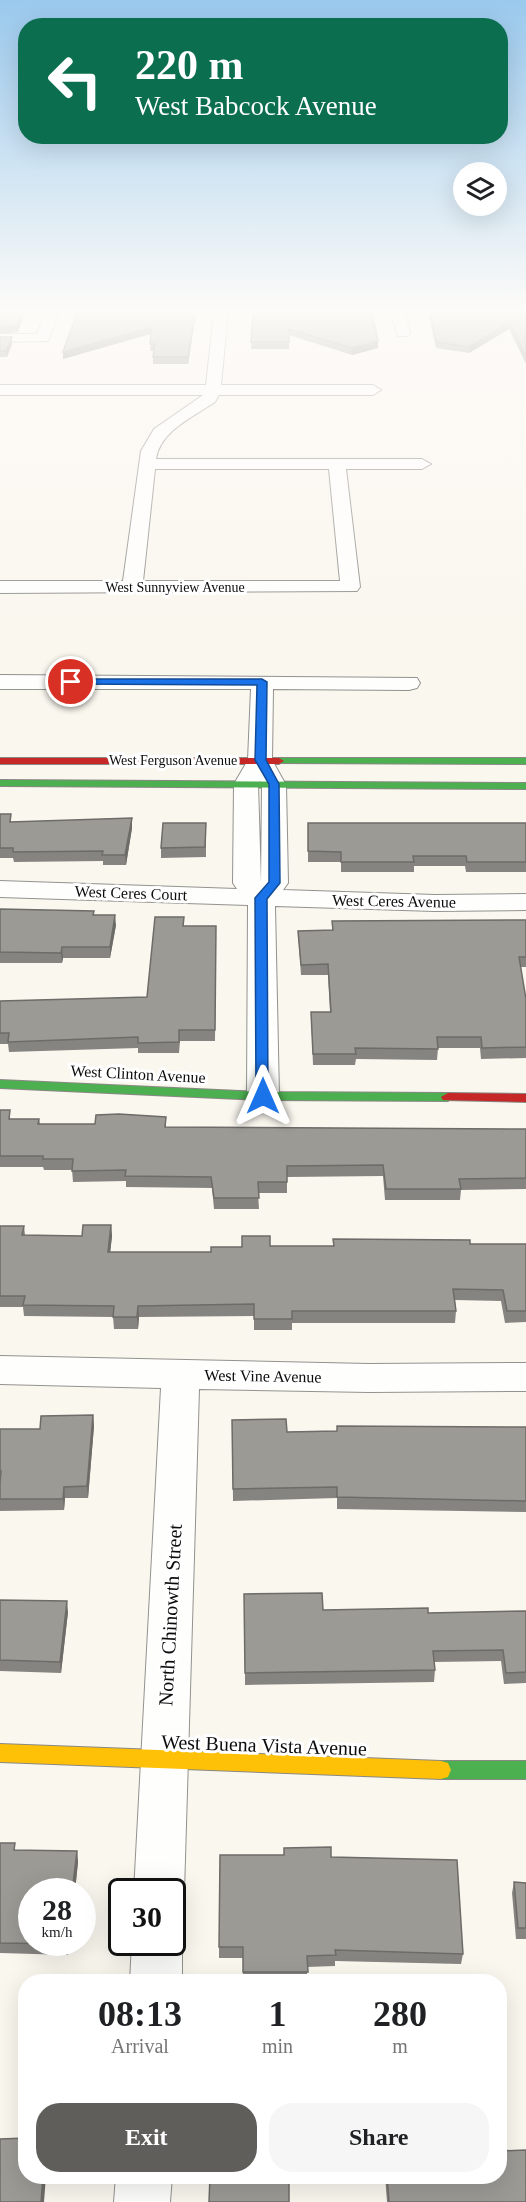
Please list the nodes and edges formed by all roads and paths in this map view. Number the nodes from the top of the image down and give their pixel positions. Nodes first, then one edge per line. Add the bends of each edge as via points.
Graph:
1 (186, 416) edge
2 (337, 464) junction
3 (422, 464) dead end
4 (147, 465) junction
5 (0, 587) edge
6 (132, 587) junction
7 (0, 682) edge
8 (262, 682) junction
9 (409, 682) dead end
10 (261, 760) junction
11 (0, 761) edge
12 (526, 761) edge
13 (0, 783) edge
14 (246, 784) junction
15 (274, 784) junction
16 (526, 786) edge
17 (0, 889) edge
18 (261, 898) junction
19 (526, 902) edge
20 (0, 1084) edge
21 (263, 1096) junction
22 (526, 1098) edge
23 (0, 1370) edge
24 (181, 1375) junction
25 (526, 1377) edge
26 (0, 1753) edge
27 (163, 1761) junction
28 (526, 1770) edge
29 (159, 1878) edge
30 (157, 1956) edge
31 (156, 1974) edge
32 (143, 2184) edge
33 (142, 2202) edge

1 - 4 street via 160,432 153,441
2 - 3 street
2 - 4 street
2 - 6 street, West Sunnyview Avenue via 350,587
4 - 6 street
5 - 6 street, West Sunnyview Avenue
7 - 8 street
8 - 9 street
8 - 10 street
10 - 11 street, West Ferguson Avenue
10 - 12 street, West Ferguson Avenue
10 - 14 street
10 - 15 street
13 - 14 street, West Ferguson Avenue
14 - 15 street, West Ferguson Avenue
14 - 18 street via 246,883
15 - 16 street, West Ferguson Avenue
15 - 18 street via 274,883
17 - 18 street, West Ceres Court
18 - 19 street, West Ceres Avenue
18 - 21 street
20 - 21 street, West Clinton Avenue
21 - 22 street, West Clinton Avenue
23 - 24 street, West Vine Avenue
24 - 25 street, West Vine Avenue
24 - 27 street, North Chinowth Street
26 - 27 street, West Buena Vista Avenue
27 - 28 street, West Buena Vista Avenue
27 - 29 street, North Chinowth Street
30 - 31 street
32 - 33 street

